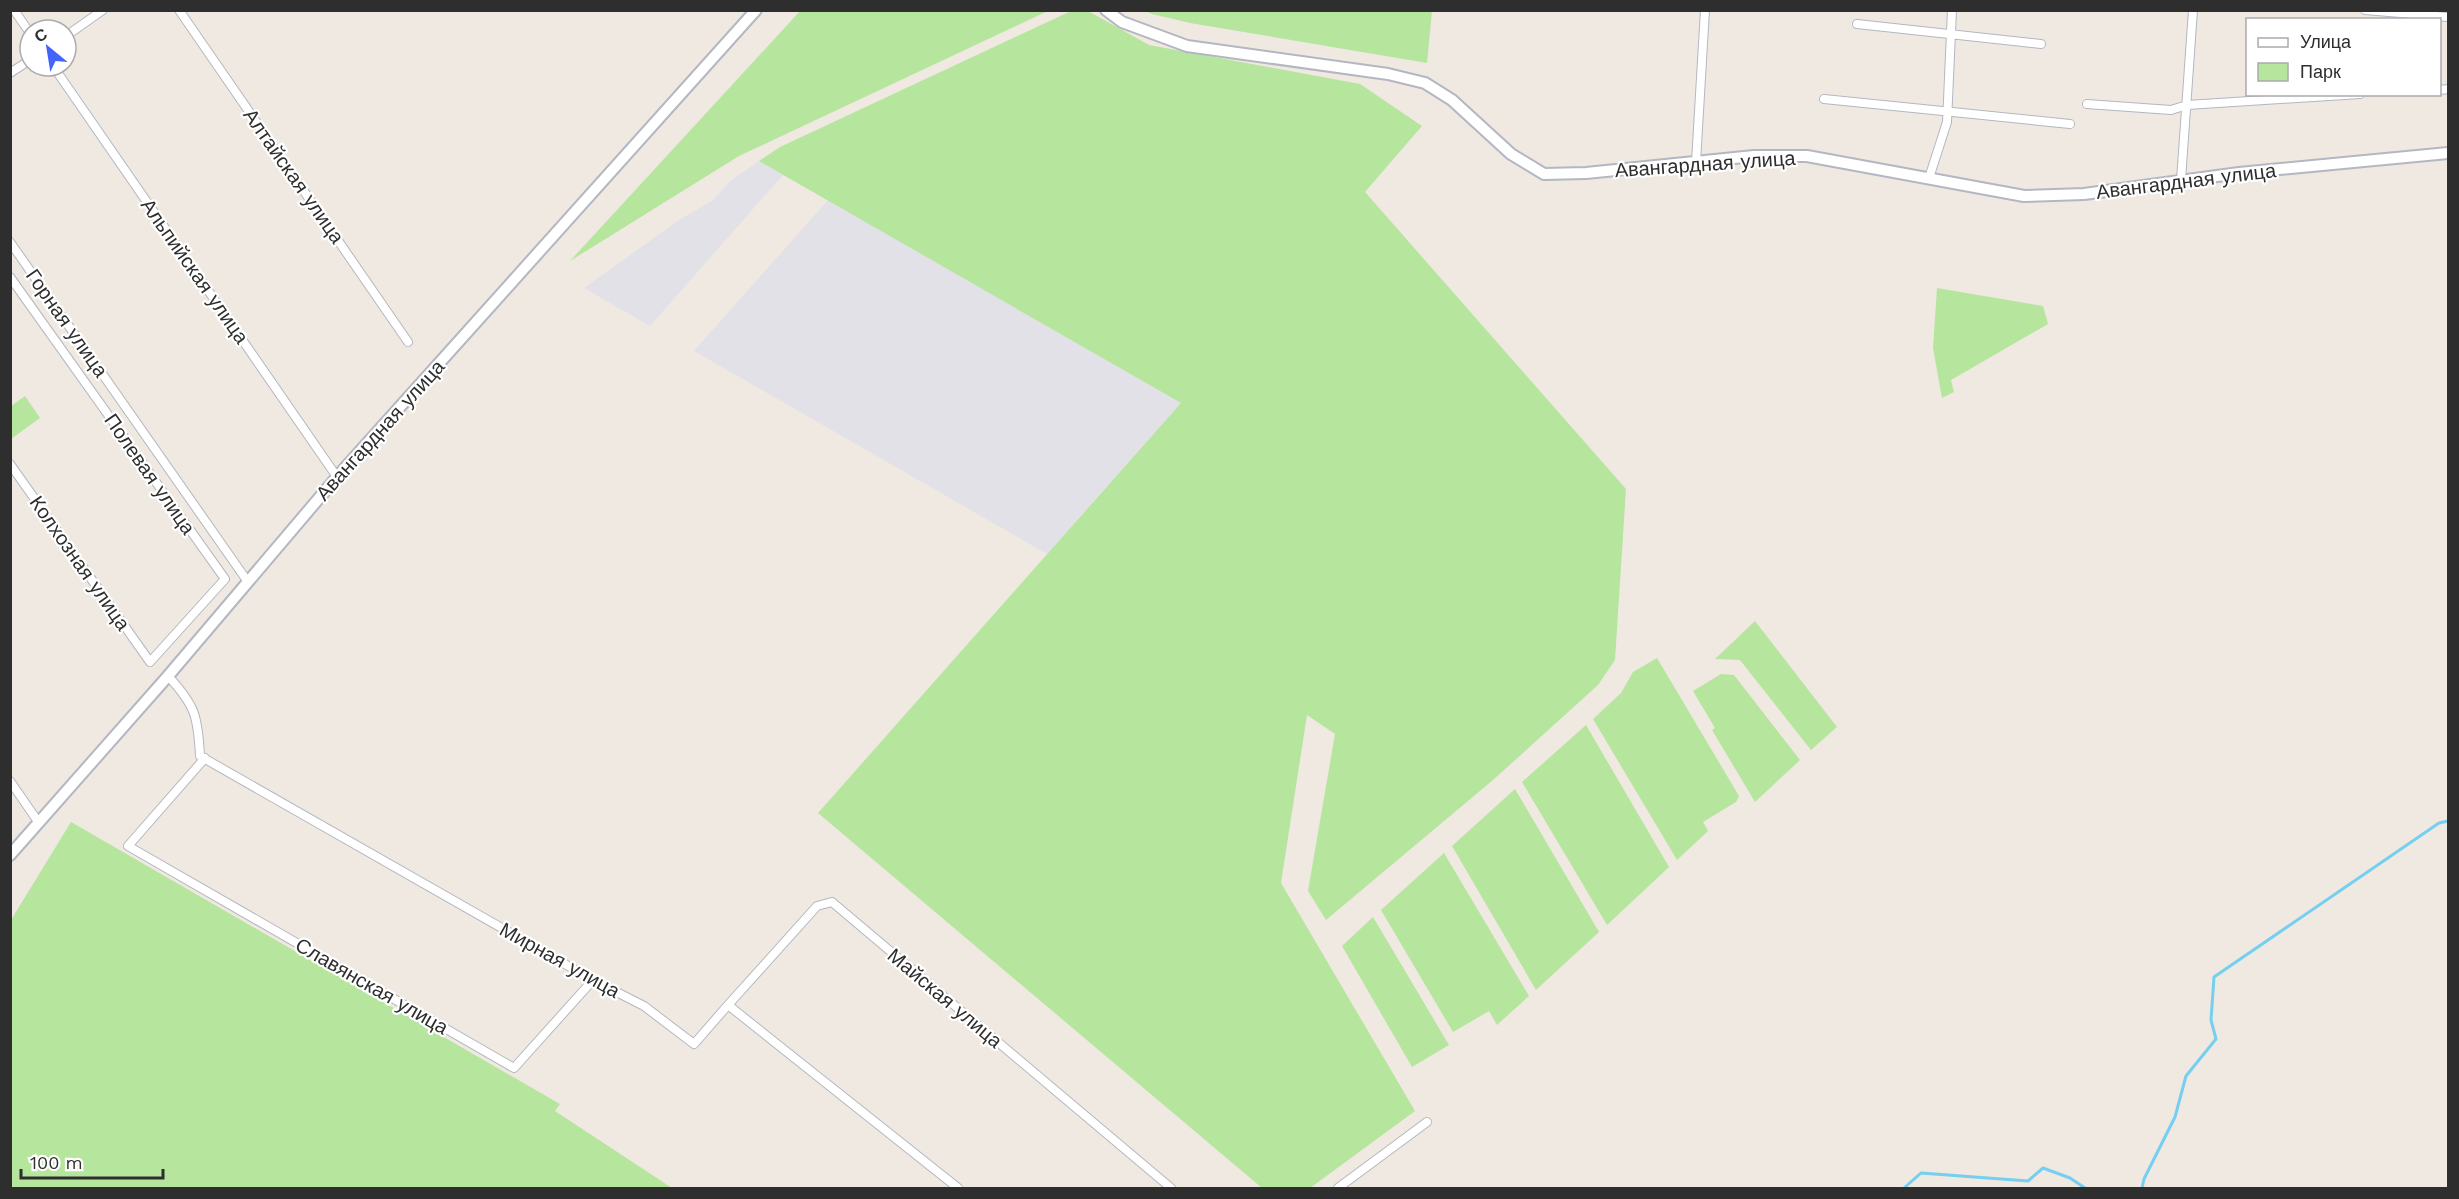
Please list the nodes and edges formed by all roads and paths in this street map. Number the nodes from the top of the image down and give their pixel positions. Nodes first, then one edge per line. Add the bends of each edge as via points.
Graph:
1 (103, 10) edge
2 (179, 10) edge
3 (756, 10) edge
4 (1106, 10) edge
5 (1705, 10) edge
6 (1952, 10) edge
7 (2193, 10) edge
8 (2365, 10) edge
9 (2448, 17) edge
10 (1857, 24) dead end
11 (78, 28) edge
12 (1951, 34) junction
13 (2041, 44) dead end
14 (61, 78) edge
15 (2329, 96) edge
16 (1824, 99) dead end
17 (2086, 104) dead end
18 (2187, 105) junction
19 (1947, 111) junction
20 (2070, 124) dead end
21 (2448, 153) edge
22 (1696, 162) junction
23 (1929, 178) junction
24 (2181, 180) junction
25 (10, 242) edge
26 (10, 277) edge
27 (408, 342) dead end
28 (10, 464) edge
29 (337, 477) junction
30 (248, 582) junction
31 (150, 662) joint
32 (168, 676) junction
33 (205, 758) junction
34 (10, 781) edge
35 (39, 823) junction
36 (10, 855) edge
37 (593, 980) junction
38 (728, 1005) junction
39 (1427, 1122) dead end
40 (958, 1188) edge
41 (1171, 1188) edge
42 (1338, 1188) edge

1 - 11 street
2 - 27 street, Алтайская улица
3 - 29 main road, Авангардная улица
4 - 22 main road, Авангардная улица via 1122,22 1187,46 1388,74 1425,83 1452,100 1510,154 1544,174
5 - 22 street
6 - 12 street
7 - 18 street
8 - 9 street
10 - 12 street
12 - 13 street
12 - 19 street
14 - 29 street, Альпийская улица
15 - 18 street
16 - 19 street
17 - 18 street via 2171,110
18 - 24 street
19 - 20 street
19 - 23 street
21 - 24 main road, Авангардная улица
22 - 23 main road, Авангардная улица via 1807,156
23 - 24 main road, Авангардная улица via 2024,196 2084,194
25 - 30 street, Горная улица
26 - 31 street, Полевая улица via 225,579
28 - 31 street, Колхозная улица
29 - 30 main road, Авангардная улица
30 - 32 main road, Авангардная улица
32 - 33 street via 188,698 199,723 200,756
32 - 35 main road, Авангардная улица
33 - 37 street, Мирная улица
33 - 37 street, Славянская улица via 128,846 514,1068
34 - 35 street
35 - 36 main road, Авангардная улица
37 - 38 street, Мирная улица via 644,1006 694,1044
38 - 40 street
38 - 41 street, Майская улица via 817,906 832,902
39 - 42 street

